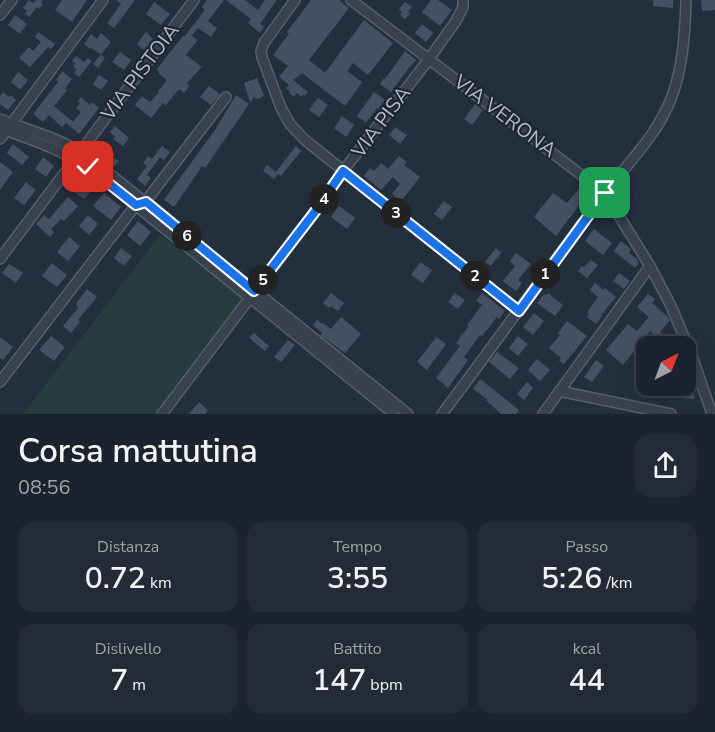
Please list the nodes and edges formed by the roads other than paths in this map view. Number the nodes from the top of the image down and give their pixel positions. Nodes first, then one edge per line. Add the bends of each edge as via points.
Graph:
1 (12, 0) edge
2 (103, 0) edge
3 (194, 0) edge
4 (295, 0) edge
5 (351, 0) edge
6 (464, 0) edge
7 (686, 0) edge
8 (0, 15) edge
9 (429, 59) junction
10 (226, 97) dead end
11 (0, 119) edge
12 (6, 127) edge
13 (0, 139) edge
14 (78, 155) junction
15 (343, 171) junction
16 (605, 193) junction
17 (141, 204) junction
18 (0, 259) edge
19 (650, 266) junction
20 (252, 294) junction
21 (519, 311) junction
22 (0, 382) edge
23 (559, 392) junction
24 (711, 413) edge
25 (162, 414) edge
26 (394, 414) edge
27 (408, 414) edge
28 (442, 414) edge
29 (543, 414) edge
30 (671, 414) edge

1 - 8 street
2 - 12 street
3 - 14 street, VIA PISTOIA
4 - 15 street via 264,44 262,57 290,124
5 - 9 street, VIA VERONA
6 - 9 street, VIA PISA via 458,17
7 - 16 street via 681,63 670,103 651,135
9 - 15 street, VIA PISA
9 - 16 street, VIA VERONA
10 - 17 street
11 - 12 street
12 - 13 street
12 - 14 street
14 - 17 street
14 - 18 street, VIA PISTOIA
15 - 20 street, VIA PISA
15 - 21 street
16 - 19 street, VIA VERONA
16 - 21 street
17 - 20 street
17 - 22 street
19 - 23 street
19 - 24 street, VIA VERONA via 682,330
20 - 25 street, VIA PISA
20 - 26 street
20 - 27 street
21 - 28 street
23 - 29 street
23 - 30 street

